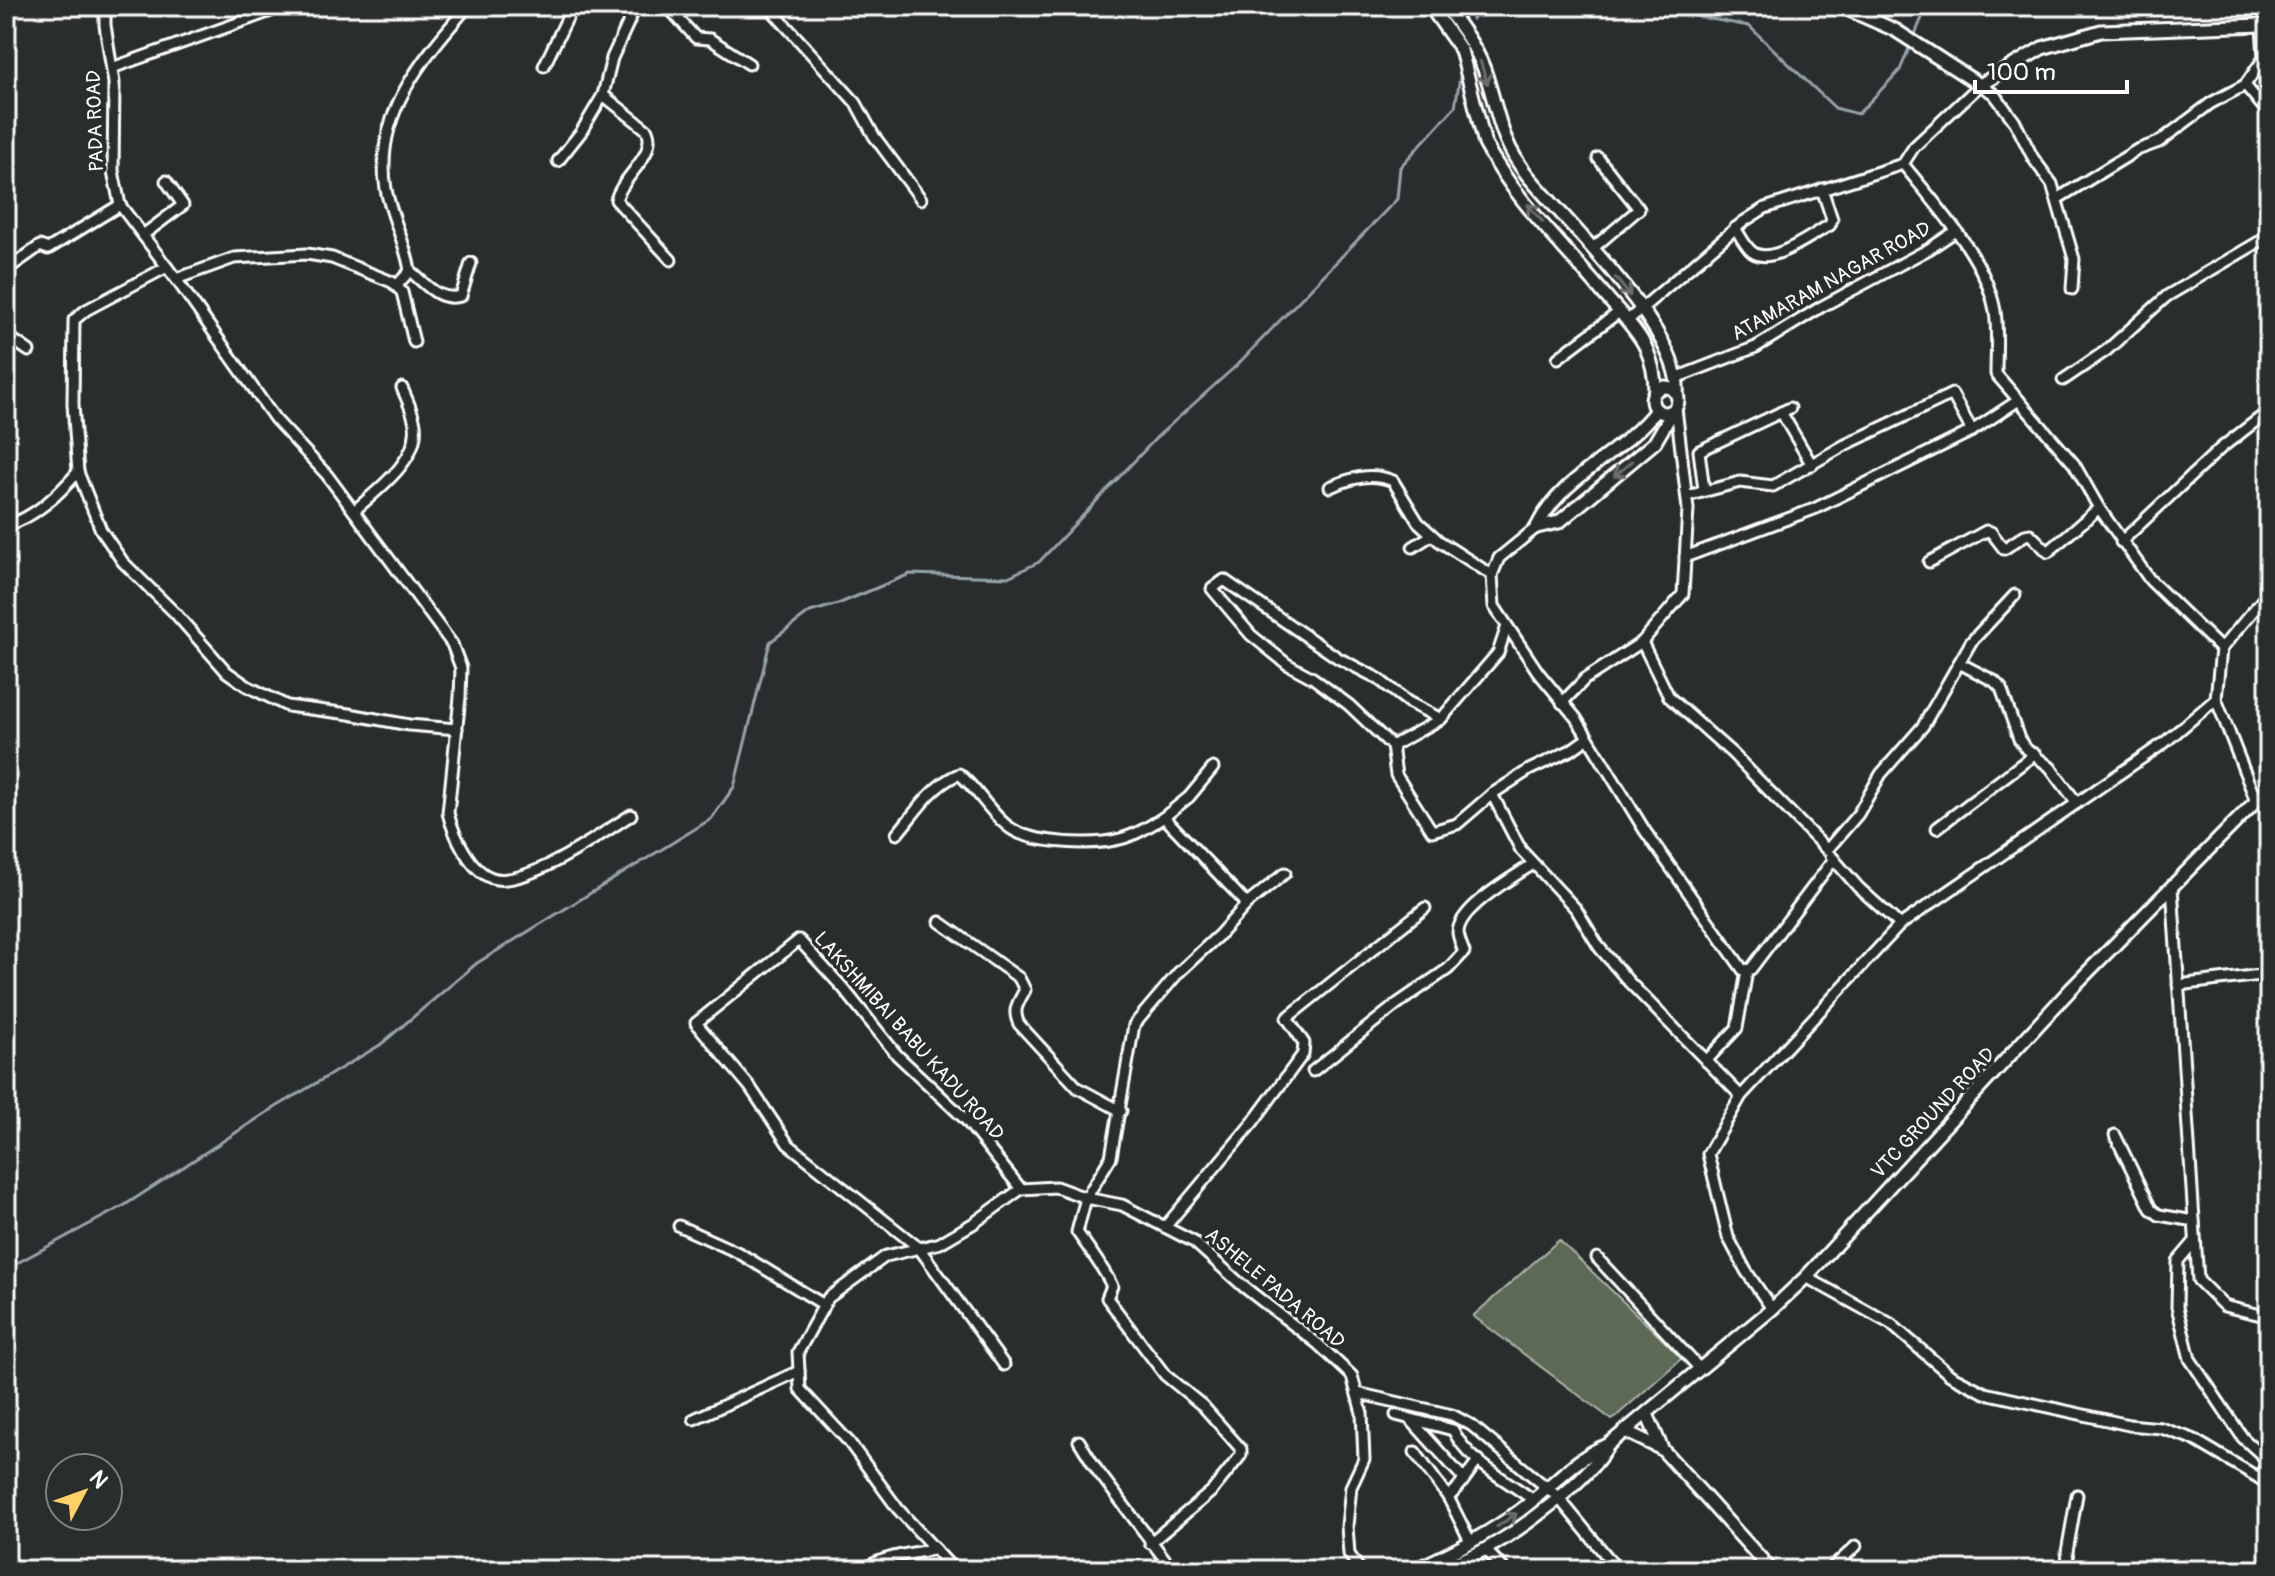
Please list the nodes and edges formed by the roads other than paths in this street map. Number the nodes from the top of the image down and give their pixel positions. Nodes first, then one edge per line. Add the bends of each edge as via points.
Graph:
1 (105, 6) edge
2 (468, 6) edge
3 (573, 6) edge
4 (636, 6) edge
5 (768, 6) edge
6 (1430, 6) edge
7 (1445, 6) edge
8 (1840, 6) edge
9 (671, 7) edge
10 (274, 10) dead end
11 (2266, 23) edge
12 (749, 64) dead end
13 (544, 66) dead end
14 (112, 68) junction
15 (1980, 85) junction
16 (2245, 85) junction
17 (603, 95) junction
18 (2269, 114) edge
19 (1507, 147) junction
20 (1492, 157) junction
21 (1598, 158) dead end
22 (558, 161) dead end
23 (1903, 164) junction
24 (166, 181) dead end
25 (1822, 189) junction
26 (921, 199) dead end
27 (2057, 199) junction
28 (120, 205) junction
29 (1735, 228) junction
30 (1956, 231) junction
31 (143, 235) junction
32 (2269, 236) edge
33 (1595, 253) junction
34 (671, 260) dead end
35 (471, 263) dead end
36 (167, 267) junction
37 (1583, 269) junction
38 (6, 270) edge
39 (410, 271) junction
40 (176, 279) junction
41 (396, 286) junction
42 (2072, 289) dead end
43 (1642, 309) junction
44 (1623, 317) junction
45 (6, 335) edge
46 (414, 342) dead end
47 (29, 351) dead end
48 (1558, 358) dead end
49 (1678, 377) junction
50 (2063, 380) dead end
51 (402, 388) dead end
52 (1655, 390) junction
53 (2019, 400) junction
54 (1675, 404) junction
55 (1656, 410) junction
56 (2269, 411) edge
57 (1972, 431) junction
58 (1812, 465) junction
59 (78, 472) junction
60 (1330, 487) dead end
61 (1704, 490) junction
62 (1687, 496) junction
63 (2099, 508) junction
64 (354, 511) junction
65 (6, 526) edge
66 (1537, 527) junction
67 (1432, 535) junction
68 (2121, 542) junction
69 (1413, 547) dead end
70 (1685, 557) junction
71 (1929, 562) dead end
72 (1492, 575) junction
73 (2269, 592) edge
74 (2015, 595) dead end
75 (1507, 626) junction
76 (1642, 642) junction
77 (2221, 649) junction
78 (1959, 663) junction
79 (2216, 699) junction
80 (1562, 703) junction
81 (1441, 719) junction
82 (457, 729) junction
83 (1588, 738) junction
84 (1392, 746) junction
85 (2035, 754) junction
86 (1213, 768) dead end
87 (2269, 788) edge
88 (1492, 794) junction
89 (2256, 801) junction
90 (2077, 803) junction
91 (631, 815) dead end
92 (1164, 817) junction
93 (1937, 828) dead end
94 (897, 834) dead end
95 (1830, 854) junction
96 (1533, 864) junction
97 (1285, 873) dead end
98 (2172, 887) junction
99 (1247, 904) junction
100 (1425, 908) dead end
101 (940, 922) dead end
102 (1900, 925) junction
103 (1747, 971) junction
104 (2269, 974) edge
105 (2178, 985) junction
106 (1706, 1061) junction
107 (1313, 1071) dead end
108 (1741, 1096) junction
109 (1121, 1111) junction
110 (2115, 1135) dead end
111 (1021, 1189) junction
112 (1086, 1198) junction
113 (2194, 1221) junction
114 (679, 1226) dead end
115 (1165, 1227) junction
116 (2195, 1241) junction
117 (919, 1248) junction
118 (1597, 1258) dead end
119 (1806, 1277) junction
120 (824, 1305) junction
121 (1772, 1309) junction
122 (2269, 1317) edge
123 (1004, 1365) dead end
124 (1700, 1369) junction
125 (799, 1371) junction
126 (1357, 1393) junction
127 (1647, 1414) junction
128 (1396, 1415) dead end
129 (694, 1419) dead end
130 (1410, 1419) junction
131 (1625, 1431) junction
132 (1079, 1441) dead end
133 (1608, 1445) junction
134 (1662, 1449) junction
135 (1415, 1452) dead end
136 (1479, 1460) junction
137 (1464, 1479) junction
138 (2265, 1481) edge
139 (1548, 1489) junction
140 (2077, 1495) dead end
141 (1448, 1497) junction
142 (1558, 1497) junction
143 (1533, 1500) junction
144 (1150, 1543) junction
145 (1471, 1543) junction
146 (1856, 1546) dead end
147 (935, 1549) junction
148 (1485, 1549) junction
149 (864, 1570) edge
150 (954, 1570) edge
151 (1173, 1570) edge
152 (1360, 1570) edge
153 (1414, 1570) edge
154 (1438, 1570) edge
155 (1505, 1570) edge
156 (1618, 1570) edge
157 (1771, 1570) edge
158 (1830, 1570) edge
159 (2075, 1570) edge

1 - 14 street, PADA ROAD
2 - 39 street via 415,69 386,143 386,192
3 - 13 street
4 - 17 street via 612,58
5 - 26 street via 856,103
6 - 20 street via 1461,50
7 -> 19 street via 1483,68
8 - 15 street via 1895,30
9 - 12 street via 696,38 710,39
10 - 14 street
11 - 15 street via 2101,31 2042,48
11 - 16 street via 2264,58
14 - 28 street, PADA ROAD via 113,171
15 - 23 street
15 - 27 street via 2015,122
16 - 18 street
16 - 27 street via 2159,142
17 - 22 street
17 - 34 street via 651,138 650,148 616,200
19 - 20 street
19 - 33 street
37 -> 20 street
21 - 33 street via 1639,209
23 - 25 street
23 - 30 street
24 - 31 street via 183,205
25 - 29 street via 1765,208
25 - 29 street via 1830,225 1771,257 1750,251
27 - 42 street via 2074,259
28 - 31 street, PADA ROAD
28 - 38 street via 48,249 40,246
29 - 43 street
30 - 49 street, ATAMARAM NAGAR ROAD via 1756,347
30 - 53 street via 1987,283 1995,313 1996,374
31 - 36 street, PADA ROAD
32 - 50 street via 2167,296 2107,350
33 - 37 street
33 -> 43 street
35 - 39 street via 461,296 453,298 429,289
36 - 40 street, PADA ROAD
36 - 59 street via 74,320
37 - 44 street
39 - 41 street
40 - 41 street via 234,258 307,254 332,258
40 - 64 street, PADA ROAD via 275,419
41 - 46 street
43 - 44 street
43 - 49 street
44 - 48 street
44 - 52 street via 1645,346
45 - 47 street
49 - 54 street
51 - 64 street via 415,422 411,449 395,473
52 - 54 street via 1668,387
52 - 55 street
53 - 57 street
53 - 63 street via 2074,464
54 - 55 street via 1664,413
54 - 62 street
54 -> 66 street via 1655,442 1559,522
55 - 66 street via 1643,427 1546,507
56 - 68 street
57 - 58 street via 1952,394
57 - 70 street via 1814,509
58 - 61 street via 1773,486 1740,482
58 - 61 street via 1786,410 1699,451
59 - 65 street via 35,513
59 - 82 street via 101,530 123,562 227,672 247,686 287,706
60 - 67 street via 1363,476 1393,481
61 - 62 street
62 - 70 street
63 - 68 street
63 - 71 street via 2048,552 2030,534 2004,549 1986,531
64 - 82 street, PADA ROAD via 452,644 461,668
66 - 72 street via 1499,558
67 - 69 street
67 - 72 street
68 - 77 street via 2150,580
70 - 76 street via 1683,594
72 - 75 street via 1494,606
73 - 77 street
74 - 78 street via 1971,642
75 - 80 street
75 - 81 street via 1498,653
76 - 80 street via 1585,679
76 - 95 street via 1669,697
77 - 79 street
78 - 85 street via 2001,688 2019,739
78 - 95 street via 1923,726 1881,774
79 - 89 street
79 - 90 street via 2164,743
80 - 83 street
81 - 84 street
81 - 84 street via 1338,658 1224,580 1212,589 1251,635 1349,705
82 - 91 street, PADA ROAD via 448,813 461,847 491,878 509,879 570,854
83 - 88 street
83 - 103 street via 1645,831
84 - 88 street via 1396,775 1432,831 1457,824
85 - 90 street
85 - 93 street
86 - 92 street
87 - 89 street, VTC GROUND ROAD
88 - 96 street
89 - 98 street, VTC GROUND ROAD
90 - 102 street
92 - 94 street via 1106,842 1024,835 1003,823 959,774 928,796
92 - 99 street
95 - 102 street
95 - 103 street
96 - 106 street via 1576,909 1629,982
96 - 107 street via 1462,918 1458,934 1464,952 1448,969
97 - 99 street
98 - 105 street
98 - 119 street, VTC GROUND ROAD
99 - 109 street via 1134,1025
100 - 115 street via 1287,1018 1304,1043 1303,1054
101 - 109 street via 1019,978 1025,990 1016,1008 1019,1024 1078,1088
102 - 108 street
103 - 106 street via 1735,1032
104 - 105 street
105 - 113 street
106 - 108 street
108 - 121 street via 1708,1154 1728,1237
109 - 112 street via 1111,1157
110 - 113 street via 2151,1209
111 - 112 street, ASHELE PADA ROAD via 1056,1187
111 - 117 street via 940,1243
111 - 117 street, LAKSHMIBAI BABU KADU ROAD via 966,1120 897,1055 799,940 696,1023 750,1087 788,1144
112 - 115 street, ASHELE PADA ROAD via 1122,1205
112 - 144 street via 1077,1232 1112,1286 1107,1298 1165,1375 1203,1406 1241,1449 1212,1491
113 - 116 street
114 - 120 street via 739,1253
115 - 126 street, ASHELE PADA ROAD via 1194,1242 1318,1344 1352,1376
116 - 122 street via 2198,1280 2224,1306
116 - 138 street via 2178,1261 2177,1307 2190,1359 2243,1438 2265,1458
117 - 120 street via 886,1256
117 - 123 street
118 - 124 street
119 - 121 street, VTC GROUND ROAD
119 - 138 street via 1891,1324 1950,1375 1985,1393 2161,1428 2193,1439
120 - 125 street via 798,1352
121 - 124 street, VTC GROUND ROAD
124 - 127 street, VTC GROUND ROAD
125 - 129 street
125 - 147 street via 800,1389
126 - 139 street via 1452,1415
126 - 152 street via 1364,1459 1351,1487 1347,1526 1349,1554
127 - 131 street, VTC GROUND ROAD
127 - 134 street
128 - 130 street
130 - 136 street via 1453,1430 1458,1443
130 - 137 street
131 - 133 street, VTC GROUND ROAD
131 - 134 street
132 - 144 street
133 - 139 street via 1592,1451
133 - 142 street via 1600,1461
134 - 157 street
135 - 141 street
136 - 137 street
136 - 143 street
137 - 141 street
139 - 142 street
139 - 143 street
140 - 159 street via 2067,1552
141 - 145 street
142 - 148 street
142 - 156 street
145 -> 143 street
144 - 151 street
145 - 153 street
146 - 158 street
147 - 149 street
147 - 150 street
148 - 154 street
148 - 155 street

